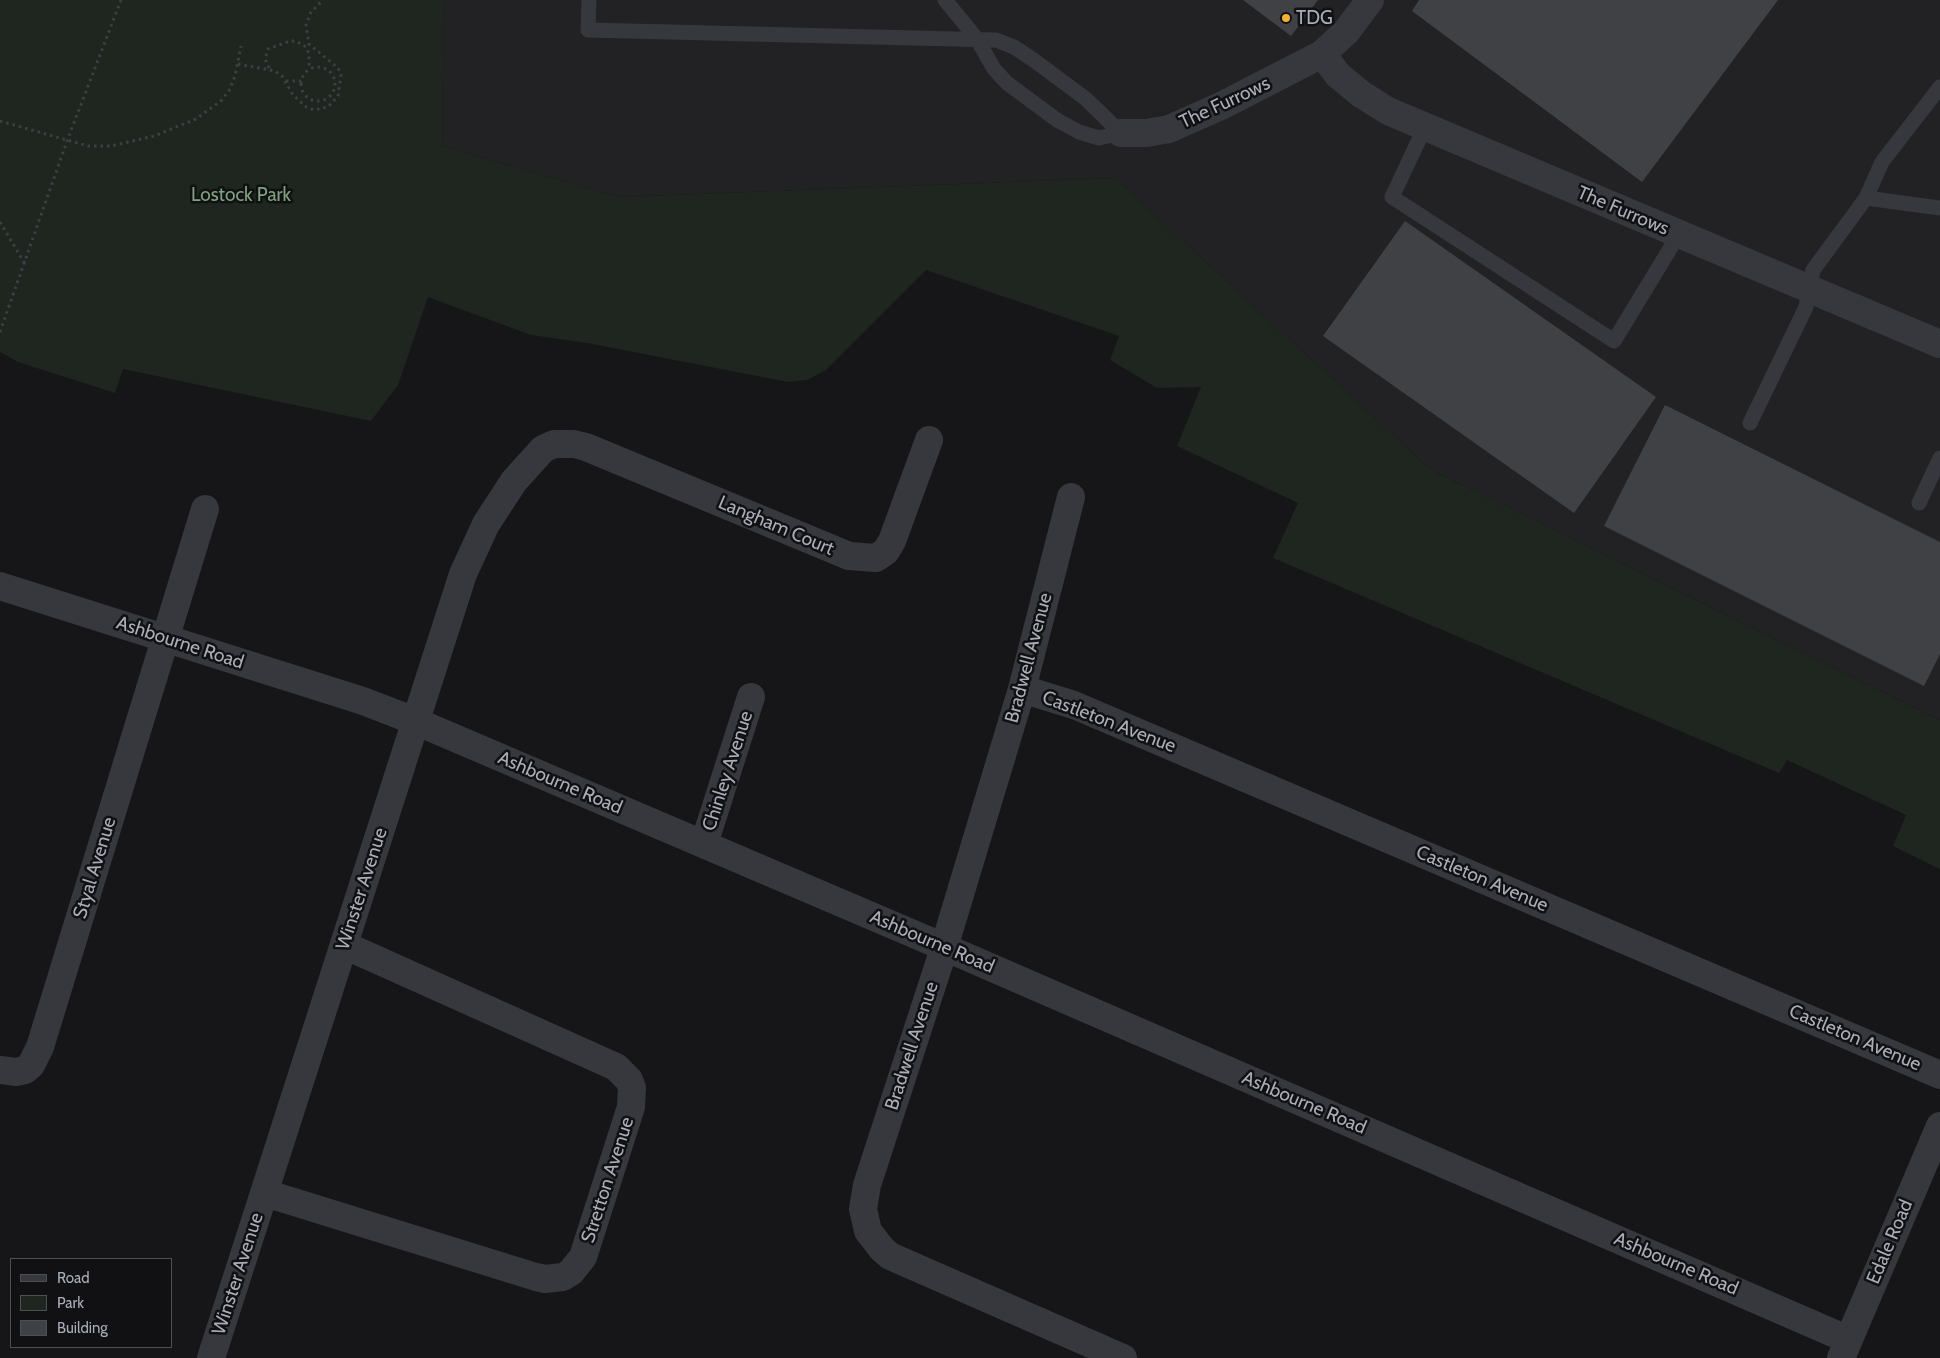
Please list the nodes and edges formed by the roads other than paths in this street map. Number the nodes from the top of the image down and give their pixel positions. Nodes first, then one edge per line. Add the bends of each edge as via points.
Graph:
1 (589, 0) edge
2 (945, 0) edge
3 (1370, 0) edge
4 (977, 38) junction
5 (1322, 54) junction
6 (1940, 87) edge
7 (1425, 127) junction
8 (1121, 133) junction
9 (1866, 198) junction
10 (1940, 208) edge
11 (1679, 234) junction
12 (1809, 289) junction
13 (1940, 344) edge
14 (1750, 423) dead end
15 (929, 440) dead end
16 (554, 444) joint
17 (1940, 458) edge
18 (1071, 497) dead end
19 (1919, 503) dead end
20 (205, 509) dead end
21 (0, 586) edge
22 (166, 639) junction
23 (1022, 689) junction
24 (751, 697) dead end
25 (415, 721) junction
26 (704, 844) junction
27 (344, 945) junction
28 (944, 947) junction
29 (0, 1070) edge
30 (1940, 1075) edge
31 (1940, 1126) edge
32 (265, 1193) junction
33 (1845, 1349) edge
34 (211, 1358) edge
35 (1123, 1358) edge

1 - 4 lane via 588,30
2 - 4 lane
3 - 5 street, The Furrows via 1346,32
4 - 8 lane via 996,40 1014,47 1086,99
4 - 8 lane via 994,69 1007,83 1057,120 1099,138
5 - 7 street, The Furrows via 1338,75 1360,94
5 - 8 street, The Furrows via 1169,129
6 - 9 lane via 1882,162
7 - 11 street, The Furrows
7 - 11 lane via 1392,197 1614,341
9 - 10 lane
9 - 12 lane via 1813,270
11 - 12 street, The Furrows
12 - 13 street, The Furrows
12 - 14 lane via 1806,307
15 - 16 street, Langham Court via 892,541 876,558 861,559 586,447 564,442
16 - 25 street, Winster Avenue via 532,459 514,481 475,546
17 - 19 lane
18 - 23 street, Bradwell Avenue
20 - 22 street
21 - 22 street, Ashbourne Road
22 - 25 street, Ashbourne Road via 363,701
22 - 29 street, Styal Avenue via 36,1056 25,1070
23 - 28 street, Bradwell Avenue
23 - 30 street, Castleton Avenue via 1074,705
24 - 26 street, Chinley Avenue
25 - 26 street, Ashbourne Road
25 - 27 street, Winster Avenue
26 - 28 street, Ashbourne Road
27 - 32 street, Winster Avenue
27 - 32 street, Stretton Avenue via 616,1067 632,1088 628,1116 583,1257 572,1272 554,1279 536,1277
28 - 33 street, Ashbourne Road
28 - 35 street, Bradwell Avenue via 867,1185 863,1209 868,1231 890,1256
31 - 33 street, Edale Road
32 - 34 street, Winster Avenue

